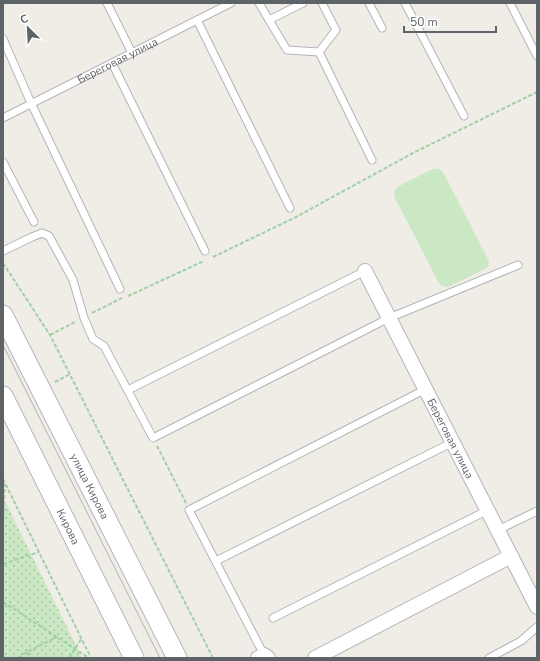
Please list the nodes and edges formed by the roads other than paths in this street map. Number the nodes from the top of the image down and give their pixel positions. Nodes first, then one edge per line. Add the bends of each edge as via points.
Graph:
1 (107, 3) edge
2 (231, 3) edge
3 (259, 3) edge
4 (303, 3) edge
5 (322, 3) edge
6 (369, 3) edge
7 (405, 3) edge
8 (510, 3) edge
9 (197, 20) junction
10 (269, 20) junction
11 (382, 28) dead end
12 (3, 39) edge
13 (319, 52) junction
14 (132, 53) junction
15 (537, 56) edge
16 (112, 63) junction
17 (31, 104) junction
18 (464, 116) dead end
19 (3, 118) edge
20 (372, 160) dead end
21 (3, 162) edge
22 (290, 208) dead end
23 (34, 222) dead end
24 (3, 251) edge
25 (205, 251) dead end
26 (518, 265) dead end
27 (365, 271) joint
28 (120, 289) dead end
29 (3, 315) edge
30 (389, 318) junction
31 (426, 389) junction
32 (128, 390) junction
33 (3, 396) edge
34 (453, 442) junction
35 (488, 510) junction
36 (537, 511) edge
37 (498, 530) junction
38 (511, 556) junction
39 (216, 562) junction
40 (537, 606) edge
41 (273, 618) dead end
42 (537, 627) edge
43 (264, 657) edge
44 (134, 658) edge
45 (177, 658) edge
46 (315, 658) edge
47 (488, 658) edge

1 - 14 lane
2 - 9 lane, Береговая улица
3 - 10 lane
4 - 10 lane
5 - 13 lane via 336,30
6 - 11 lane
7 - 18 lane
8 - 15 lane
9 - 14 lane, Береговая улица
9 - 22 lane
10 - 13 lane via 286,50
12 - 17 lane
13 - 20 lane
14 - 16 lane, Береговая улица
16 - 17 lane, Береговая улица
16 - 25 lane
17 - 19 lane, Береговая улица
17 - 28 lane
21 - 23 lane
24 - 32 lane via 42,233 50,236 73,280 93,340 104,346
26 - 30 lane
27 - 30 street, Береговая улица
27 - 32 lane
29 - 45 main road, улица Кирова
30 - 31 street, Береговая улица
30 - 32 lane via 153,438
31 - 34 street, Береговая улица
31 - 39 lane via 190,510
33 - 44 main road, Кирова
34 - 35 street, Береговая улица
34 - 39 lane
35 - 37 street, Береговая улица
35 - 41 lane
36 - 37 lane
37 - 38 street, Береговая улица
38 - 40 street, Береговая улица
38 - 46 street
39 - 43 lane
42 - 47 lane via 521,641

